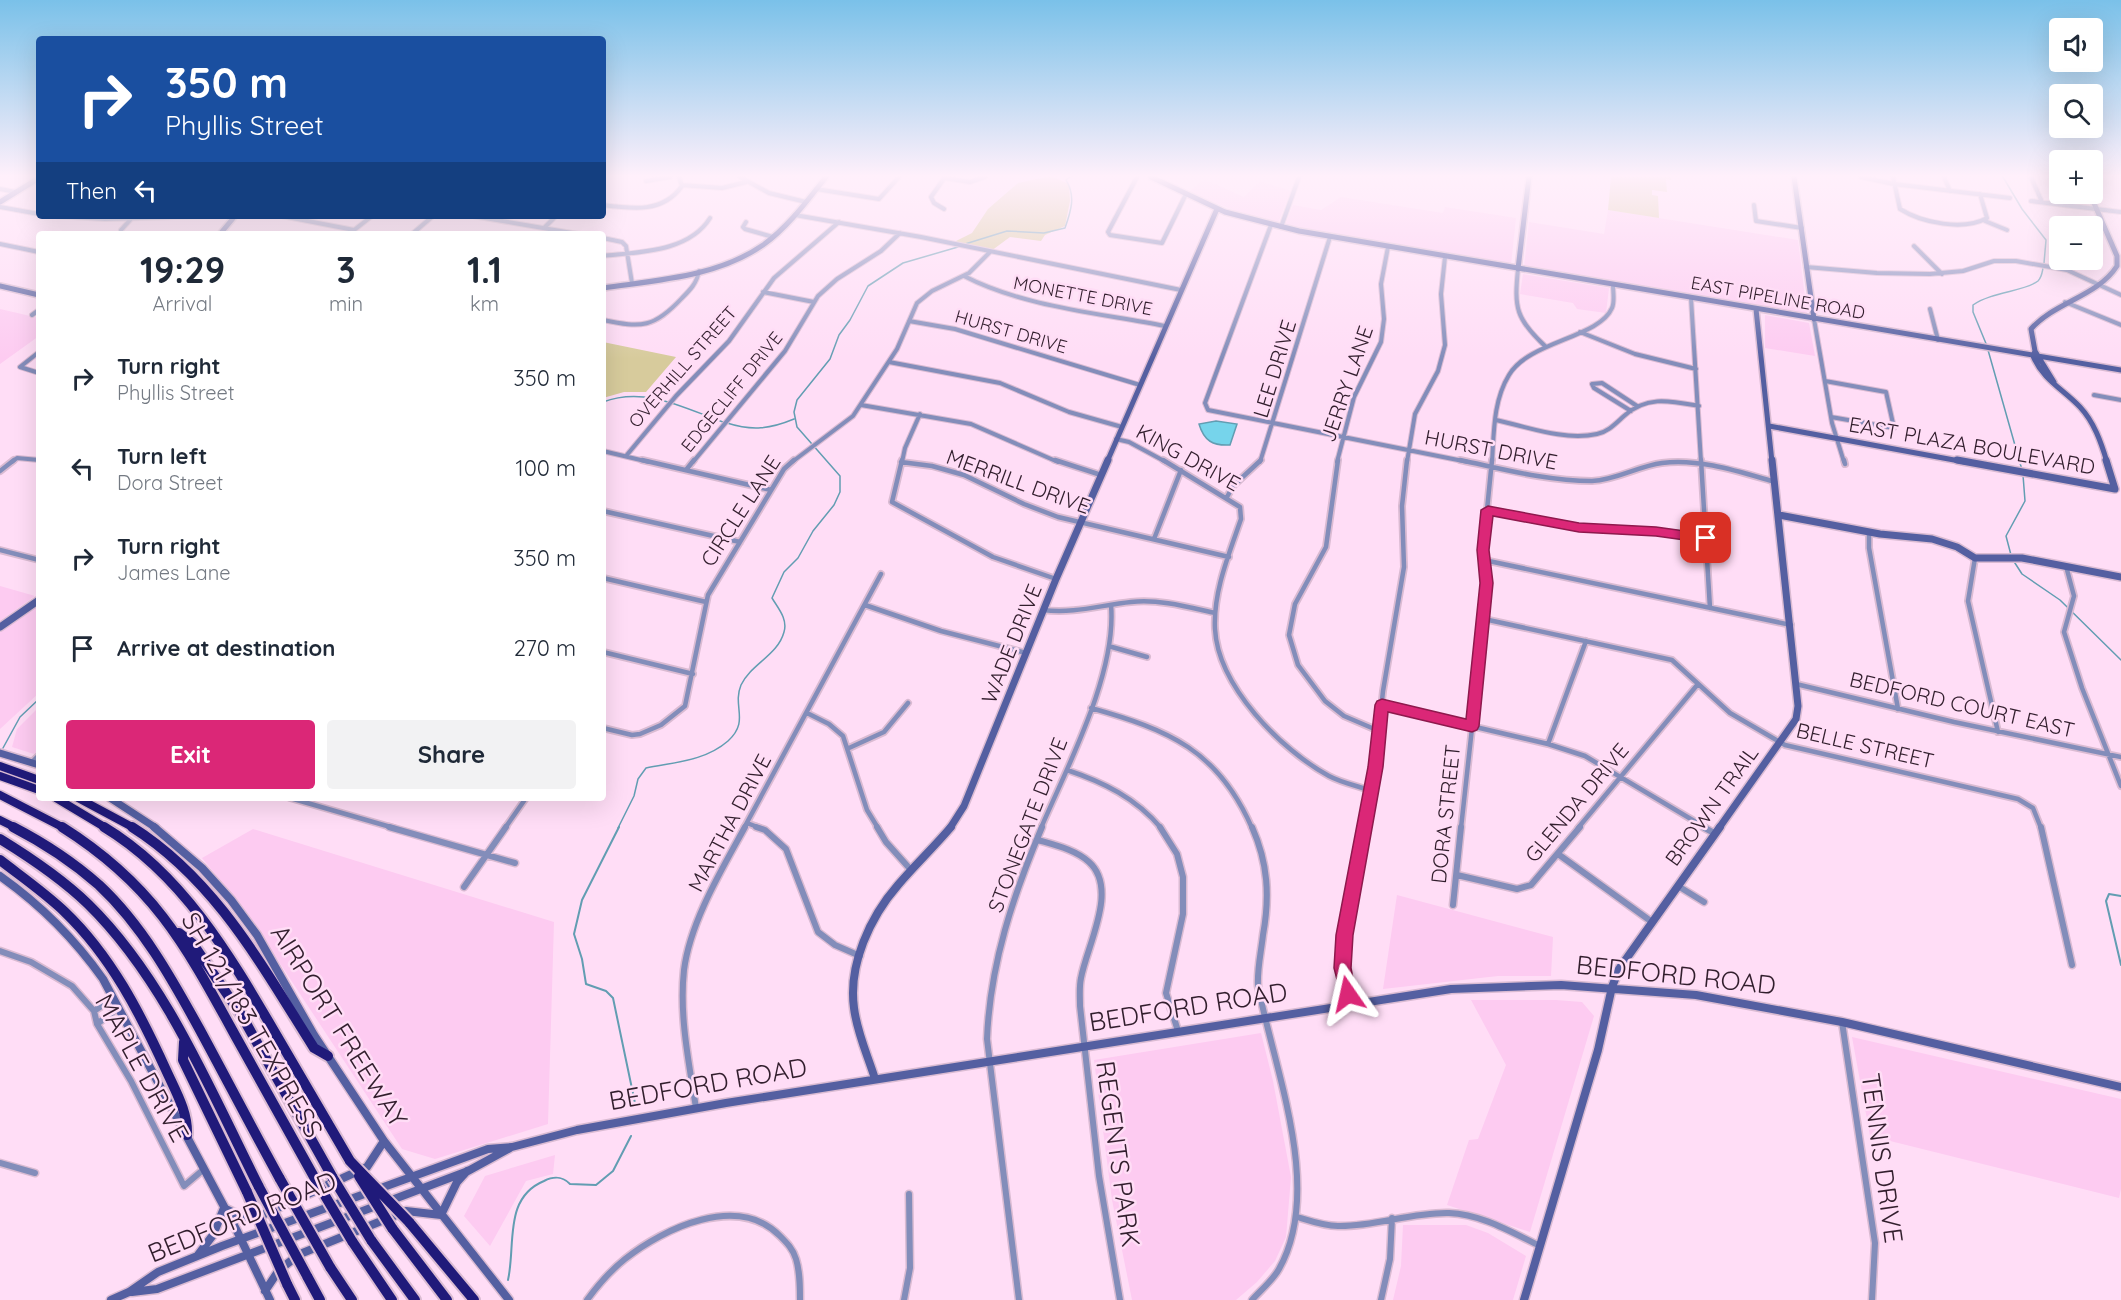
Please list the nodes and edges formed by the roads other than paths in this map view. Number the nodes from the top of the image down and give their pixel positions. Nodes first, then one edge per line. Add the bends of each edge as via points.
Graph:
1 (1330, 237) edge
2 (692, 238) edge
3 (772, 238) edge
4 (820, 238) edge
5 (896, 238) edge
6 (923, 238) edge
7 (1127, 238) edge
8 (1165, 238) edge
9 (1204, 238) edge
10 (1266, 238) edge
11 (1334, 238) edge
12 (1522, 238) edge
13 (1803, 238) edge
14 (2108, 238) edge
15 (606, 239) edge
16 (0, 244) edge
17 (1914, 246) dead end
18 (1388, 247) junction
19 (36, 251) edge
20 (628, 252) junction
21 (990, 252) junction
22 (606, 256) edge
23 (1445, 256) junction
24 (1806, 267) junction
25 (1518, 269) junction
26 (699, 271) junction
27 (1942, 274) junction
28 (964, 276) junction
29 (2097, 284) junction
30 (630, 285) junction
31 (1613, 285) junction
32 (0, 286) edge
33 (606, 288) edge
34 (1181, 290) junction
35 (763, 292) junction
36 (36, 294) edge
37 (2121, 295) edge
38 (1691, 298) junction
39 (814, 302) junction
40 (2065, 302) junction
41 (1756, 309) junction
42 (1930, 309) dead end
43 (36, 312) edge
44 (32, 315) dead end
45 (1814, 319) junction
46 (606, 321) edge
47 (909, 321) junction
48 (2121, 325) edge
49 (1165, 326) junction
50 (1581, 333) junction
51 (1938, 340) junction
52 (1545, 346) junction
53 (2034, 353) junction
54 (36, 355) edge
55 (2040, 357) junction
56 (890, 362) junction
57 (1696, 369) junction
58 (2121, 370) edge
59 (36, 372) edge
60 (1825, 381) junction
61 (1140, 385) junction
62 (2056, 386) junction
63 (2094, 395) dead end
64 (2121, 400) edge
65 (861, 405) junction
66 (1637, 406) junction
67 (1699, 406) junction
68 (1631, 411) junction
69 (920, 414) junction
70 (1831, 417) junction
71 (1496, 420) junction
72 (1274, 424) junction
73 (1769, 426) junction
74 (1122, 427) junction
75 (1343, 437) junction
76 (1116, 439) junction
77 (1838, 439) junction
78 (1408, 450) junction
79 (606, 452) edge
80 (626, 456) junction
81 (36, 460) edge
82 (901, 462) junction
83 (1845, 464) dead end
84 (1702, 466) junction
85 (1492, 467) junction
86 (686, 470) junction
87 (1181, 470) junction
88 (0, 471) edge
89 (1101, 475) junction
90 (1775, 482) junction
91 (771, 490) junction
92 (1227, 497) junction
93 (1488, 510) junction
94 (606, 512) edge
95 (1779, 515) junction
96 (1080, 523) junction
97 (1869, 532) junction
98 (1706, 538) junction
99 (1154, 539) junction
100 (740, 542) junction
101 (0, 550) edge
102 (1229, 557) junction
103 (1975, 558) junction
104 (36, 559) edge
105 (1484, 560) junction
106 (2066, 566) junction
107 (881, 574) dead end
108 (2121, 577) edge
109 (606, 579) edge
110 (1056, 579) junction
111 (36, 602) edge
112 (706, 602) junction
113 (865, 605) junction
114 (1111, 605) junction
115 (1710, 608) junction
116 (1044, 610) junction
117 (1215, 613) junction
118 (1484, 619) junction
119 (1791, 625) junction
120 (0, 627) edge
121 (1586, 641) junction
122 (1112, 647) junction
123 (606, 653) edge
124 (1026, 653) junction
125 (1148, 657) dead end
126 (693, 674) junction
127 (1698, 684) junction
128 (1796, 684) junction
129 (908, 702) dead end
130 (1382, 705) junction
131 (1091, 708) junction
132 (1898, 709) junction
133 (807, 713) junction
134 (1472, 726) junction
135 (606, 729) edge
136 (1379, 730) junction
137 (1998, 732) junction
138 (1780, 743) junction
139 (1548, 744) junction
140 (849, 748) junction
141 (0, 753) edge
142 (2110, 755) junction
143 (2121, 757) edge
144 (35, 764) edge
145 (0, 766) edge
146 (1067, 770) junction
147 (0, 776) edge
148 (1621, 776) junction
149 (36, 779) edge
150 (2121, 786) edge
151 (36, 789) edge
152 (1372, 791) junction
153 (0, 795) edge
154 (61, 801) edge
155 (83, 801) edge
156 (115, 801) edge
157 (300, 801) edge
158 (524, 801) edge
159 (0, 819) edge
160 (747, 823) junction
161 (1714, 833) junction
162 (0, 839) edge
163 (1038, 840) junction
164 (1558, 854) junction
165 (486, 855) junction
166 (0, 860) edge
167 (515, 863) dead end
168 (911, 870) junction
169 (1457, 875) junction
170 (0, 876) edge
171 (1677, 885) junction
172 (464, 887) dead end
173 (1704, 902) dead end
174 (1453, 905) dead end
175 (1652, 922) junction
176 (172, 928) junction
177 (1, 953) edge
178 (860, 956) junction
179 (2072, 965) dead end
180 (1612, 987) junction
181 (112, 998) junction
182 (1351, 1005) junction
183 (118, 1008) junction
184 (94, 1011) junction
185 (1265, 1018) junction
186 (1842, 1022) junction
187 (97, 1024) junction
188 (1178, 1031) junction
189 (184, 1042) junction
190 (1084, 1046) junction
191 (328, 1056) junction
192 (990, 1061) junction
193 (875, 1079) junction
194 (2121, 1087) edge
195 (696, 1108) junction
196 (187, 1135) junction
197 (384, 1141) junction
198 (512, 1147) junction
199 (350, 1161) junction
200 (0, 1163) edge
201 (204, 1169) junction
202 (468, 1171) junction
203 (35, 1173) dead end
204 (410, 1176) junction
205 (420, 1188) junction
206 (909, 1194) dead end
207 (224, 1208) junction
208 (441, 1215) junction
209 (1297, 1217) junction
210 (1392, 1218) junction
211 (240, 1240) junction
212 (1541, 1247) junction
213 (247, 1253) junction
214 (196, 1256) junction
215 (129, 1292) junction
216 (267, 1295) edge
217 (111, 1300) edge
218 (294, 1300) edge
219 (320, 1300) edge
220 (352, 1300) edge
221 (392, 1300) edge
222 (415, 1300) edge
223 (447, 1300) edge
224 (474, 1300) edge
225 (509, 1300) edge
226 (587, 1300) edge
227 (800, 1300) edge
228 (904, 1300) edge
229 (1019, 1300) edge
230 (1120, 1300) edge
231 (1252, 1300) edge
232 (1381, 1300) edge
233 (1524, 1300) edge
234 (1872, 1300) edge

1 - 72 street, LEE DRIVE
2 - 20 street
3 - 26 main road via 747,254
4 - 35 street, OVERHILL STREET
5 - 39 street, EDGECLIFF DRIVE via 840,275
6 - 21 street
7 - 8 street via 1162,243
9 - 34 main road, WADE DRIVE
10 - 72 street, HURST DRIVE via 1205,403 1208,410
11 - 18 main road, EAST PIPELINE ROAD
12 - 25 main road
13 - 24 main road
14 - 29 main road via 2118,263 2113,273
15 - 20 street via 622,242
16 - 19 street
17 - 27 street
18 - 23 main road, EAST PIPELINE ROAD
18 - 75 street, JERRY LANE via 1381,284 1381,342 1354,397
20 - 22 street
20 - 30 street
21 - 28 street, CIRCLE LANE
21 - 34 street
23 - 25 main road, EAST PIPELINE ROAD
23 - 78 street via 1441,281 1445,345 1438,371 1415,414
24 - 27 street
24 - 45 main road
25 - 31 main road, EAST PIPELINE ROAD
25 - 52 street via 1516,312 1528,331
26 - 30 main road
26 - 46 street via 690,289 658,322 639,327
27 - 29 street via 1998,261 2067,270
28 - 47 street, CIRCLE LANE via 921,299
28 - 49 street, MONETTE DRIVE via 1015,297
29 - 37 street
29 - 40 main road
30 - 33 main road
31 - 38 main road, EAST PIPELINE ROAD
31 - 50 street, DORA STREET via 1612,307 1607,317
32 - 36 main road
34 - 49 main road, WADE DRIVE
35 - 39 street
35 - 80 street, OVERHILL STREET via 729,340 669,403
38 - 41 main road, EAST PIPELINE ROAD
38 - 57 street
39 - 86 street, EDGECLIFF DRIVE via 787,350
40 - 48 street
40 - 53 main road via 2031,329
41 - 45 main road, EAST PIPELINE ROAD
41 - 73 main road, BROWN TRAIL
42 - 51 street
43 - 44 street
45 - 51 main road, EAST PIPELINE ROAD
45 - 60 street
47 - 56 street, CIRCLE LANE
47 - 61 street, HURST DRIVE via 956,329
49 - 61 main road, WADE DRIVE
50 - 52 street, DORA STREET
50 - 57 street via 1626,351
51 - 53 main road, EAST PIPELINE ROAD
52 - 71 street, DORA STREET via 1527,356 1509,374
53 - 55 main road
53 - 62 main road via 2044,379
54 - 59 street via 20,368
55 - 58 main road
55 - 62 main road
56 - 65 street, CIRCLE LANE
56 - 74 street, KING DRIVE via 1000,383 1069,412
57 - 67 street
60 - 70 street
60 - 70 street via 1886,392 1894,428
61 - 74 main road, WADE DRIVE
62 - 77 main road, EAST PLAZA BOULEVARD via 2083,410 2092,425 2115,489
63 - 64 street
65 - 69 street
65 - 91 street, CIRCLE LANE via 848,421 790,463
66 - 67 street via 1652,401
66 - 68 street
66 - 68 street via 1602,383 1592,384
67 - 84 street
68 - 71 street via 1612,427 1590,435
69 - 82 street
69 - 89 street via 978,426 1059,462
70 - 77 street
71 - 85 street, DORA STREET
72 - 75 street, HURST DRIVE
72 - 92 street, LEE DRIVE via 1259,464 1229,490
73 - 77 main road, EAST PLAZA BOULEVARD
73 - 90 main road, BROWN TRAIL
74 - 76 main road, WADE DRIVE
75 - 78 street, HURST DRIVE
75 - 136 street, JERRY LANE via 1326,547 1295,604 1289,635 1298,665 1325,701 1344,716
76 - 87 street, KING DRIVE via 1140,446
76 - 89 main road, WADE DRIVE
77 - 83 street
78 - 85 street, HURST DRIVE
78 - 130 street via 1402,498 1404,567
79 - 80 street
80 - 86 street
81 - 88 street via 16,458
82 - 96 street, MERRILL DRIVE via 964,475 1024,504
82 - 110 street via 893,503 993,557
84 - 85 street, HURST DRIVE via 1673,462 1609,479 1584,481
84 - 90 street, HURST DRIVE
84 - 98 street
85 - 93 street, DORA STREET
86 - 91 street
87 - 92 street, KING DRIVE
87 - 99 street
89 - 96 main road, WADE DRIVE
90 - 95 main road, BROWN TRAIL
91 - 100 street, CIRCLE LANE
92 - 102 street, KING DRIVE via 1242,510
93 - 98 street via 1579,527
93 - 105 street, DORA STREET
94 - 100 street
95 - 97 street
95 - 119 main road, BROWN TRAIL
96 - 99 street, MERRILL DRIVE
96 - 110 main road, WADE DRIVE
97 - 103 street via 1932,539
97 - 132 street
98 - 115 street
99 - 102 street, MERRILL DRIVE
100 - 112 street, CIRCLE LANE
101 - 104 street
102 - 117 street, KING DRIVE
103 - 106 main road via 2009,557
103 - 137 street via 1968,601
105 - 115 street
105 - 118 street, DORA STREET
106 - 108 main road
106 - 142 street via 2074,596 2064,632 2069,654
107 - 113 street, MARTHA DRIVE
109 - 112 street
110 - 116 main road, WADE DRIVE
111 - 120 main road
112 - 126 street, CIRCLE LANE
113 - 124 street via 941,632
113 - 133 street, MARTHA DRIVE
114 - 116 street via 1065,614
114 - 117 street via 1159,602
114 - 122 street, STONEGATE DRIVE
115 - 119 street
116 - 124 main road, WADE DRIVE
117 - 152 street, KING DRIVE via 1215,632 1224,663 1255,713 1317,768
118 - 121 street, BELLE STREET
118 - 134 street, DORA STREET
119 - 128 main road, BROWN TRAIL
121 - 127 street, BELLE STREET via 1672,660
121 - 139 street
122 - 125 street
122 - 131 street, STONEGATE DRIVE
123 - 126 street
124 - 168 main road, WADE DRIVE via 964,806 945,834
126 - 135 street, CIRCLE LANE via 685,706 661,726 632,735
127 - 138 street, BELLE STREET via 1730,713
127 - 148 street, GLENDA DRIVE
128 - 132 street, BEDFORD COURT EAST
128 - 138 main road, BROWN TRAIL via 1796,719
129 - 140 street via 891,728
130 - 134 street
130 - 136 street
131 - 146 street, STONEGATE DRIVE
131 - 185 street via 1164,732 1197,752 1241,805 1255,829 1267,876 1257,972
132 - 137 street, BEDFORD COURT EAST
133 - 140 street via 841,732
133 - 160 street, MARTHA DRIVE
134 - 139 street
134 - 169 street, DORA STREET
136 - 152 street
137 - 142 street, BEDFORD COURT EAST
138 - 161 main road, BROWN TRAIL
138 - 179 street, BELLE STREET via 2031,805 2039,819
139 - 148 street via 1585,756
140 - 168 street via 867,810 886,842
141 - 144 main road
142 - 143 street, BEDFORD COURT EAST
142 - 150 street
145 - 149 highway
146 - 163 street, STONEGATE DRIVE
146 - 188 street via 1108,785 1140,805 1164,831 1176,854 1184,900 1167,1002
147 - 151 highway
148 - 161 street
148 - 164 street, GLENDA DRIVE
152 - 182 street via 1343,954 1342,968
153 - 176 highway, SH 121/183 TEXPRESS via 55,822 98,852 137,887
154 - 199 highway via 149,859 198,911 234,962
155 - 191 highway via 142,833 193,875 230,918 314,1048
156 - 191 main road, AIRPORT FREEWAY via 156,828 202,868 231,900 257,936
157 - 165 street
158 - 165 street
159 - 220 highway, SH 121/183 TEXPRESS, bridge via 69,859 93,879 143,934
160 - 178 street via 765,830 786,849 818,932
160 - 195 street, MARTHA DRIVE via 706,902 686,956 684,1032
161 - 171 main road, BROWN TRAIL
162 - 189 highway via 36,860 96,910 140,966
163 - 190 street, REGENTS PARK via 1080,854 1093,863 1104,882 1081,979
163 - 192 street, STONEGATE DRIVE via 1009,915 989,993 986,1020
164 - 169 street, GLENDA DRIVE via 1525,888
164 - 175 street
165 - 167 street
165 - 172 street
166 - 196 highway via 64,911 94,944 135,1003 188,1119
168 - 178 main road, WADE DRIVE via 882,906
169 - 174 street, DORA STREET
170 - 181 main road via 56,919 83,949
171 - 173 street
171 - 175 main road, BROWN TRAIL
175 - 180 main road, BROWN TRAIL via 1619,969
176 - 221 highway, SH 121/183 TEXPRESS, bridge via 318,1184
176 - 222 highway, bridge via 193,944 243,1016 333,1178 371,1240
177 - 184 street, MAPLE DRIVE via 31,962 72,986
178 - 193 main road, WADE DRIVE via 852,999
180 - 182 main road, BEDFORD ROAD via 1450,989
180 - 186 main road, BEDFORD ROAD via 1696,995
180 - 212 main road, BROWN TRAIL via 1598,1050
181 - 183 main road
181 - 184 street
182 - 185 main road, BEDFORD ROAD
183 - 187 street
183 - 196 main road
184 - 187 street, MAPLE DRIVE
185 - 188 main road, BEDFORD ROAD
185 - 209 street via 1292,1144
186 - 194 main road, BEDFORD ROAD
186 - 234 street, TENNIS DRIVE via 1873,1221 1876,1264
187 - 201 street, MAPLE DRIVE via 184,1186
188 - 190 main road, BEDFORD ROAD
189 - 218 highway, bridge via 183,1060
189 - 219 highway, bridge
190 - 192 main road, BEDFORD ROAD
190 - 230 street, REGENTS PARK via 1099,1176
191 - 197 main road, AIRPORT FREEWAY
192 - 193 main road, BEDFORD ROAD
192 - 229 street, STONEGATE DRIVE
193 - 195 main road, BEDFORD ROAD
195 - 198 main road, BEDFORD ROAD via 577,1130
196 - 201 main road
197 - 204 main road, AIRPORT FREEWAY
197 - 207 main road via 367,1167 260,1216 243,1217
198 - 202 main road, BEDFORD ROAD
198 - 204 main road, BEDFORD ROAD via 488,1149
199 - 223 highway, bridge via 392,1228
199 - 224 highway, bridge via 409,1221
200 - 203 street
201 - 207 main road
202 - 205 main road, BEDFORD ROAD
202 - 208 main road via 457,1182
204 - 205 main road, AIRPORT FREEWAY
204 - 211 main road, BEDFORD ROAD
205 - 208 main road, AIRPORT FREEWAY
205 - 213 main road, BEDFORD ROAD
206 - 228 street via 910,1249
207 - 211 main road
207 - 214 main road via 213,1235
208 - 216 main road via 406,1211 300,1254 279,1270
208 - 225 main road, AIRPORT FREEWAY
209 - 210 street via 1338,1226
209 - 231 street via 1290,1251 1282,1266
210 - 212 street via 1438,1213 1463,1215 1509,1229
210 - 232 street via 1390,1259
211 - 213 main road
211 - 214 main road, BEDFORD ROAD
212 - 233 main road, BROWN TRAIL
213 - 215 main road, BEDFORD ROAD via 157,1289
213 - 216 main road
214 - 215 main road, BEDFORD ROAD via 158,1272
215 - 217 main road, BEDFORD ROAD
226 - 227 street via 608,1273 649,1243 675,1228 730,1216 760,1221 778,1232 790,1246 799,1274

